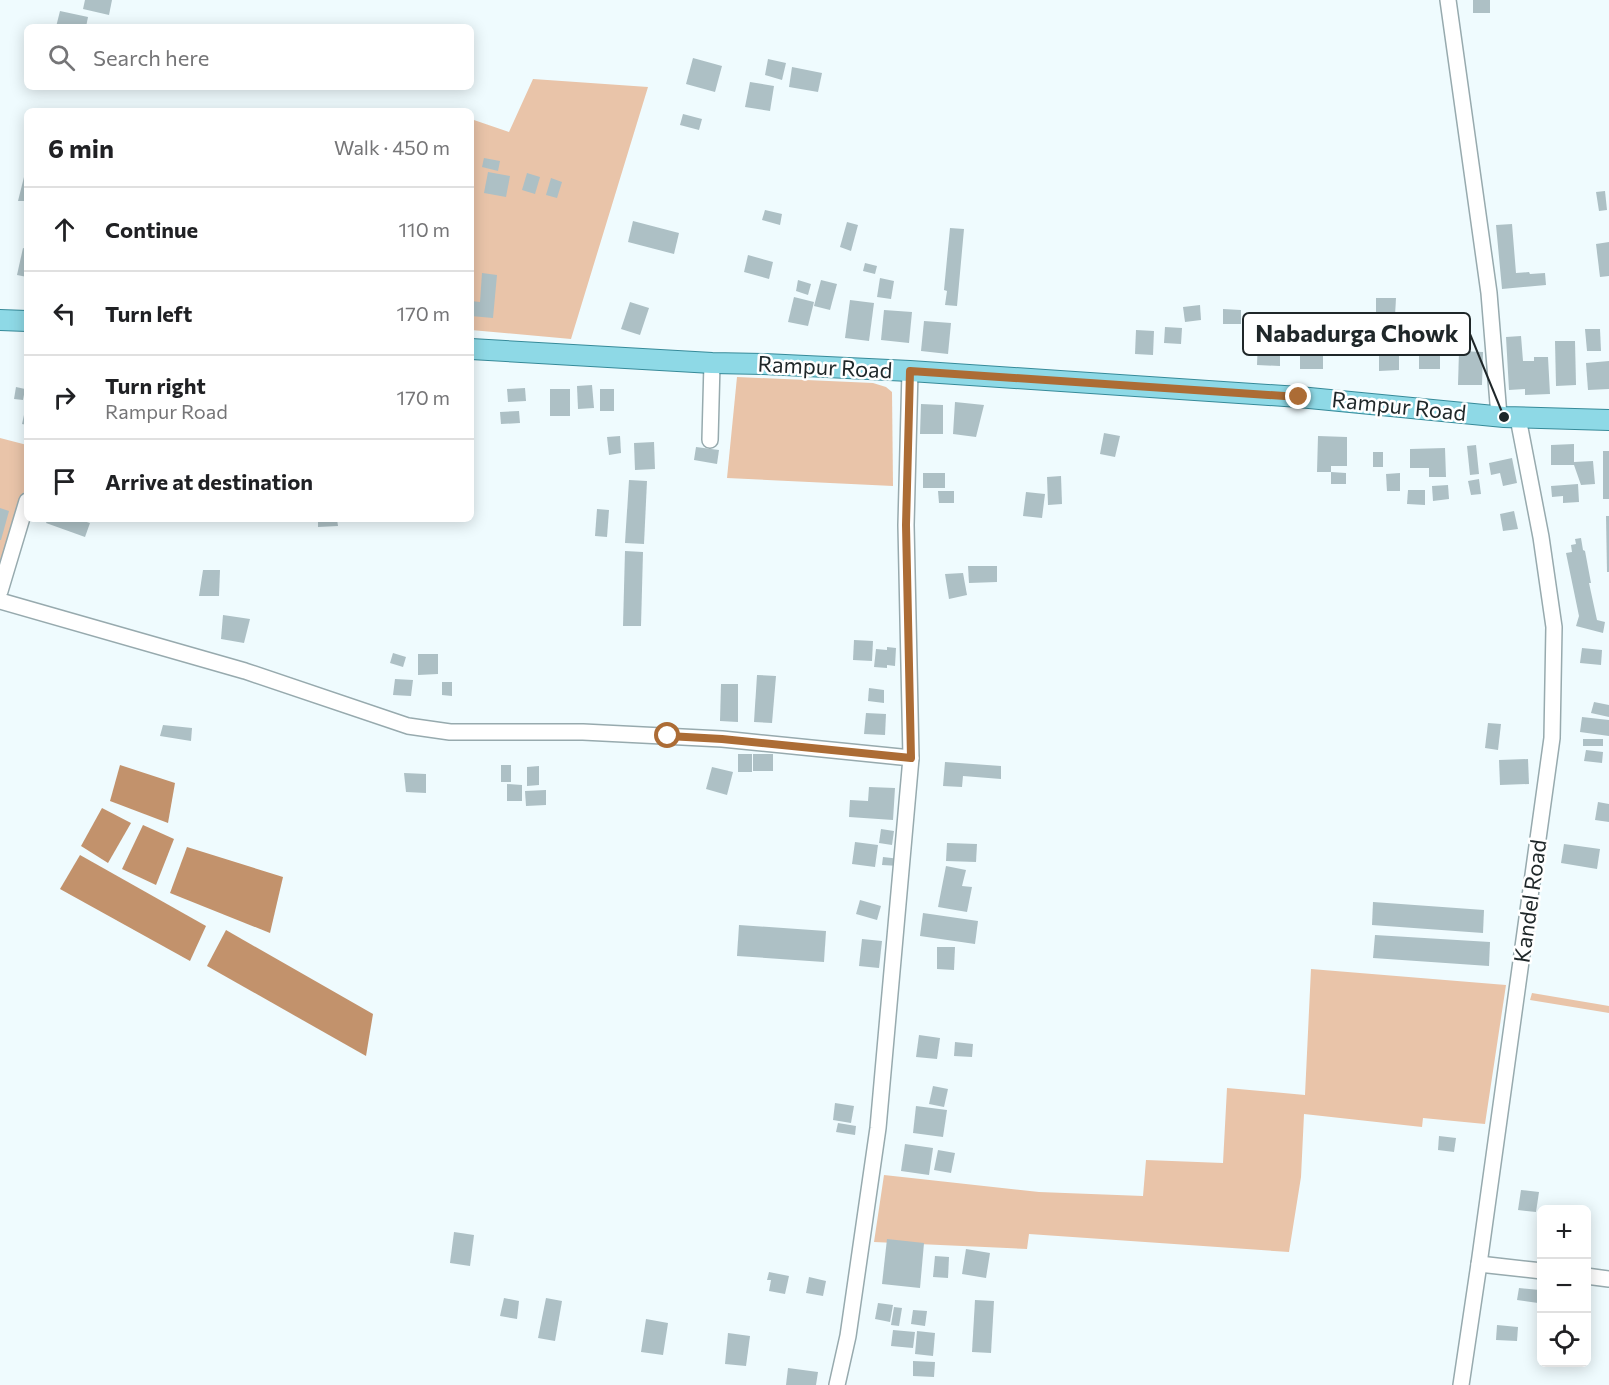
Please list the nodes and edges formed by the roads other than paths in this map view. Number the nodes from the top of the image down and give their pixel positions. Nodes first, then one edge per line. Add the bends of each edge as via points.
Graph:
1 (1449, 0) edge
2 (0, 320) edge
3 (24, 321) edge
4 (474, 349) edge
5 (712, 363) junction
6 (910, 371) junction
7 (1508, 417) junction
8 (1609, 420) edge
9 (710, 440) dead end
10 (24, 511) edge
11 (0, 591) edge
12 (0, 602) edge
13 (911, 758) junction
14 (1479, 1264) junction
15 (1537, 1270) edge
16 (1591, 1277) edge
17 (1609, 1279) edge
18 (837, 1385) edge
19 (1461, 1385) edge

1 - 7 street, Kandel Road
2 - 3 main road
4 - 5 main road, Rampur Road
5 - 6 main road, Rampur Road
5 - 9 street
6 - 7 main road, Rampur Road via 1299,397
6 - 13 street via 906,525
7 - 8 main road, Rampur Road
7 - 14 street, Kandel Road via 1541,537 1554,627 1552,738
10 - 11 street
12 - 13 street via 245,671 408,726 450,732 583,732 722,739
13 - 18 street via 878,1128 848,1336
14 - 15 street
14 - 19 street, Kandel Road
16 - 17 street

